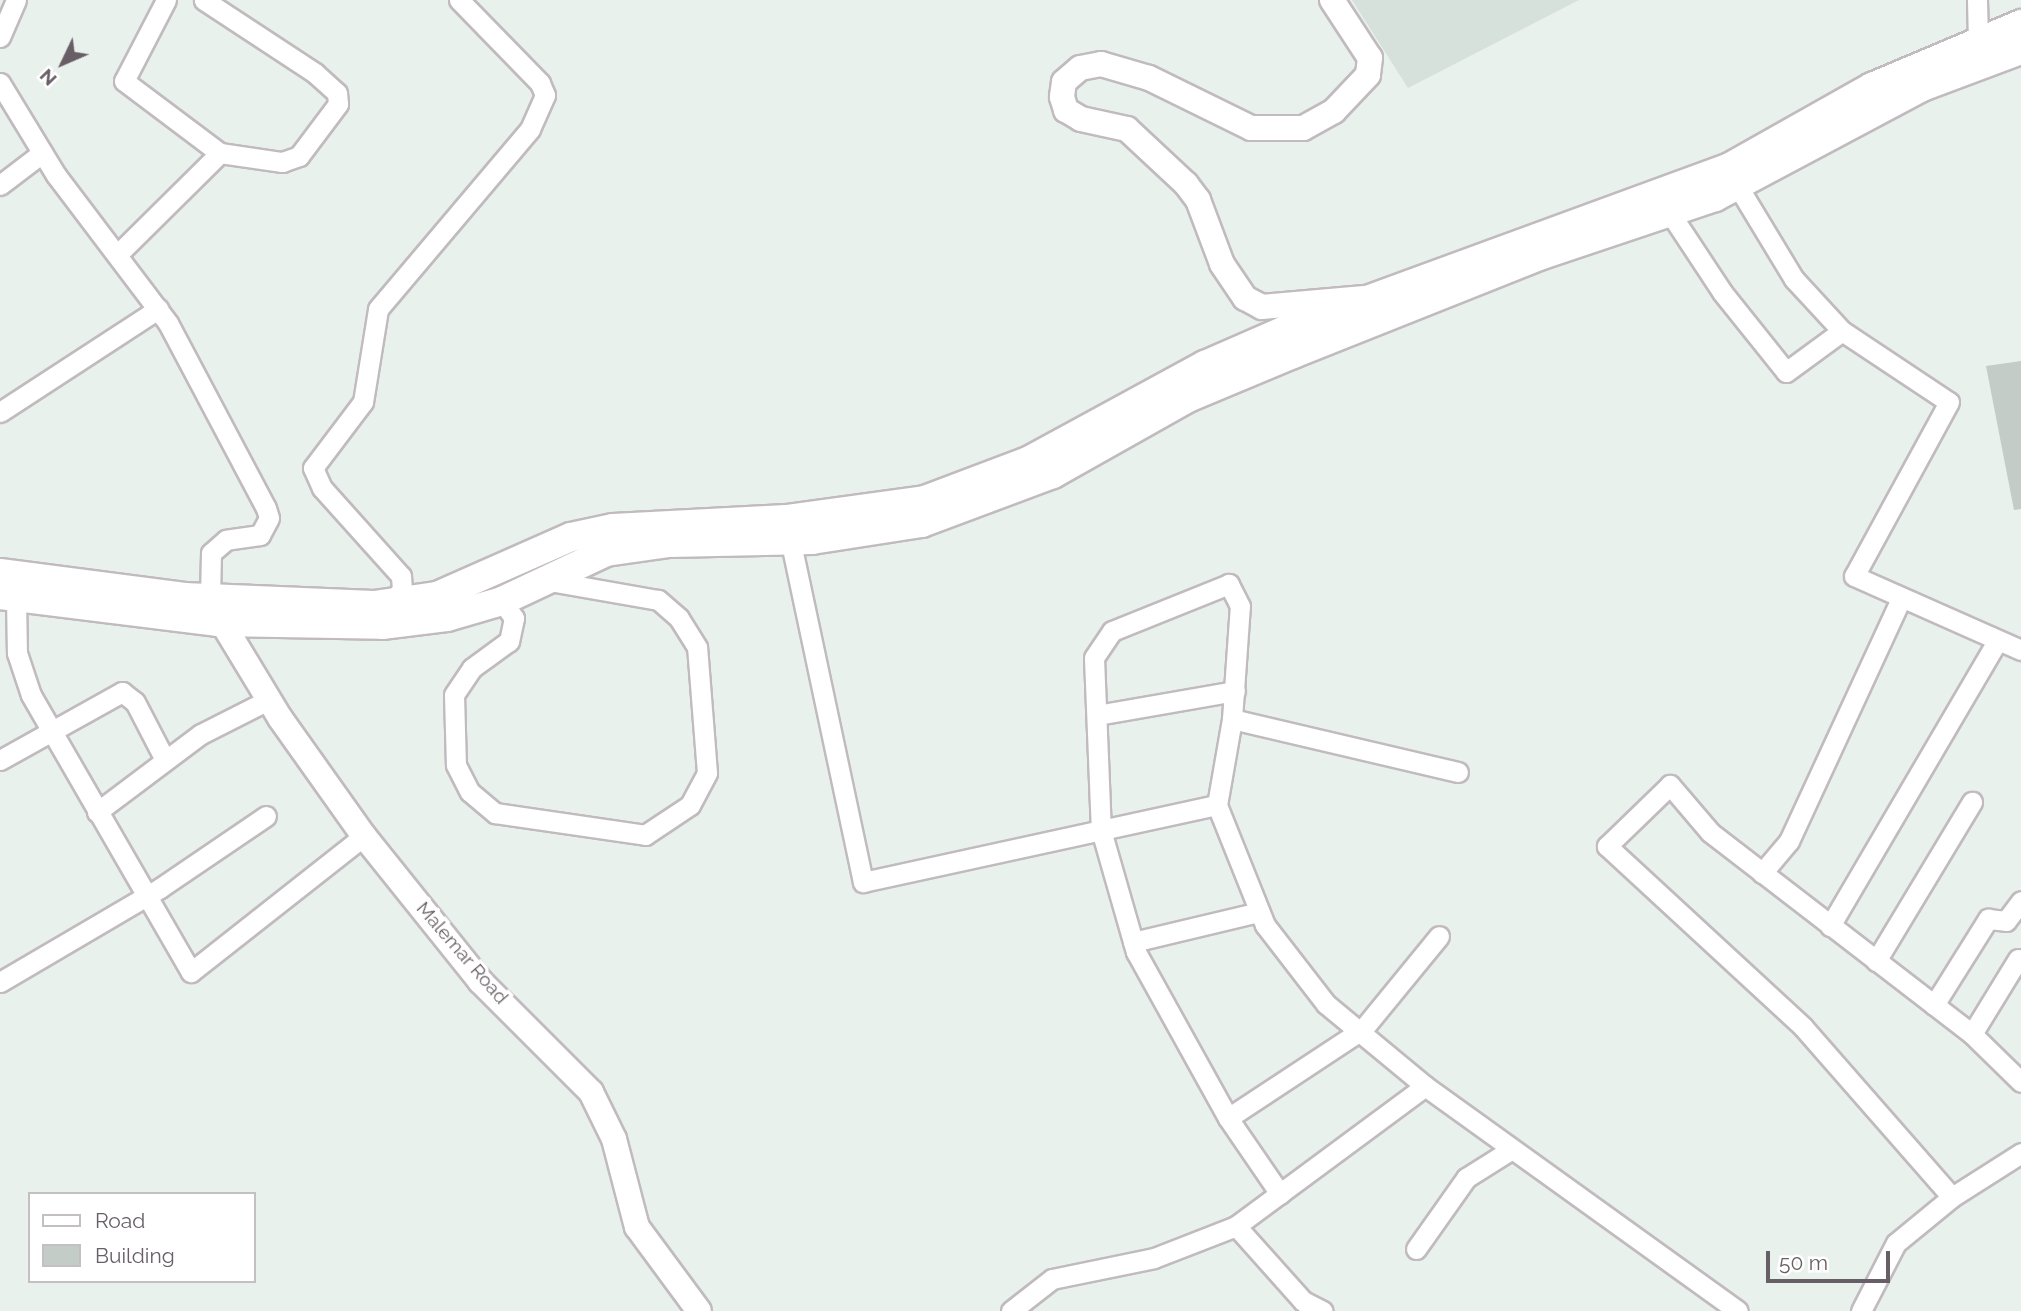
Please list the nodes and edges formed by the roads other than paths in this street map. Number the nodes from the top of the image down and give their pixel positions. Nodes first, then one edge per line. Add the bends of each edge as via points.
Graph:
1 (16, 0) edge
2 (166, 0) edge
3 (204, 0) edge
4 (459, 0) edge
5 (1332, 0) edge
6 (1977, 0) edge
7 (2021, 24) edge
8 (0, 37) edge
9 (1978, 41) junction
10 (2021, 50) edge
11 (0, 83) edge
12 (42, 153) junction
13 (220, 153) junction
14 (1733, 177) junction
15 (0, 185) edge
16 (1670, 213) junction
17 (119, 253) junction
18 (1364, 298) junction
19 (158, 309) junction
20 (1842, 331) junction
21 (1289, 342) junction
22 (0, 412) edge
23 (788, 530) junction
24 (0, 573) edge
25 (544, 580) junction
26 (8, 596) edge
27 (1901, 599) junction
28 (502, 601) junction
29 (390, 603) junction
30 (214, 610) junction
31 (1997, 640) junction
32 (2021, 650) edge
33 (1235, 691) junction
34 (270, 699) junction
35 (1097, 715) junction
36 (1233, 719) junction
37 (51, 731) junction
38 (164, 758) junction
39 (0, 760) edge
40 (1458, 772) dead end
41 (1972, 802) dead end
42 (1217, 805) junction
43 (97, 812) junction
44 (266, 816) dead end
45 (1101, 830) junction
46 (364, 836) junction
47 (1762, 873) junction
48 (145, 895) junction
49 (2021, 901) edge
50 (1259, 912) junction
51 (1830, 926) junction
52 (1439, 936) dead end
53 (1133, 942) junction
54 (2018, 959) dead end
55 (1876, 961) junction
56 (0, 982) edge
57 (1934, 1005) junction
58 (1357, 1033) junction
59 (1972, 1034) junction
60 (2021, 1082) edge
61 (1425, 1086) junction
62 (1228, 1118) junction
63 (1511, 1149) junction
64 (2021, 1153) edge
65 (1280, 1194) junction
66 (1952, 1197) junction
67 (1236, 1226) junction
68 (1416, 1249) dead end
69 (699, 1311) edge
70 (1011, 1311) edge
71 (1322, 1311) edge
72 (1738, 1311) edge
73 (1861, 1311) edge

1 - 8 street
2 - 13 street via 124,81
3 - 13 street via 337,93 338,104 299,156 282,162
4 - 29 street via 540,83 545,95 530,129 378,309 363,402 313,468 322,488 401,576 402,590
5 - 18 street via 1370,58 1368,75 1334,111 1303,128 1251,128 1149,78 1101,64 1080,68 1064,82 1062,97 1066,110 1081,119 1127,129 1186,184 1198,200 1222,264 1245,298 1262,307
6 - 9 street
7 - 9 main road
9 - 14 main road via 1872,87
10 - 14 main road via 1922,87
11 - 12 street
12 - 15 street
12 - 17 street
13 - 17 street
14 - 16 main road
14 - 18 main road
14 - 20 street via 1794,279
16 - 20 street via 1722,292 1786,372
16 - 21 main road
17 - 19 street
18 - 21 main road
19 - 22 street
19 - 30 street via 269,518 260,535 226,540 211,553
20 - 27 street via 1949,402 1854,576
21 - 23 main road via 1205,365 998,474 889,509
23 - 25 main road via 606,552
23 - 29 main road via 613,528 570,537 437,596
23 - 45 street via 863,883
24 - 30 main road
25 - 28 main road
25 - 28 street via 658,600 679,618 696,647 707,773 701,792 645,835 495,813 470,792 456,765 454,695 472,668 509,641 514,618
26 - 30 main road
26 - 37 street via 17,653 31,695
27 - 31 street
27 - 47 street via 1789,841
28 - 30 main road via 447,617 382,625
29 - 30 main road
30 - 34 street, Malemar Road
31 - 32 street
31 - 51 street
33 - 35 street
33 - 35 street via 1240,606 1229,584 1112,631 1094,658
33 - 36 street
34 - 38 street
34 - 46 street, Malemar Road
35 - 45 street
36 - 40 street
36 - 42 street
37 - 38 street via 122,692 135,702
37 - 39 street
37 - 43 street
38 - 43 street
41 - 55 street
42 - 45 street
42 - 50 street
43 - 48 street
44 - 48 street
45 - 53 street
46 - 48 street via 191,972
46 - 69 street, Malemar Road via 481,981 591,1093 614,1139 637,1227
47 - 51 street
47 - 66 street via 1710,832 1670,785 1607,846 1803,1027
48 - 56 street
49 - 57 street via 2006,921 1988,919
50 - 53 street
50 - 58 street via 1326,1004
51 - 55 street
52 - 58 street
53 - 62 street
54 - 59 street
55 - 57 street
57 - 59 street
58 - 61 street
58 - 62 street
59 - 60 street
61 - 63 street
61 - 65 street
62 - 65 street
63 - 68 street via 1466,1178
63 - 72 street
64 - 66 street
65 - 67 street
66 - 73 street via 1896,1243
67 - 70 street via 1154,1258 1052,1279
67 - 71 street via 1303,1301

